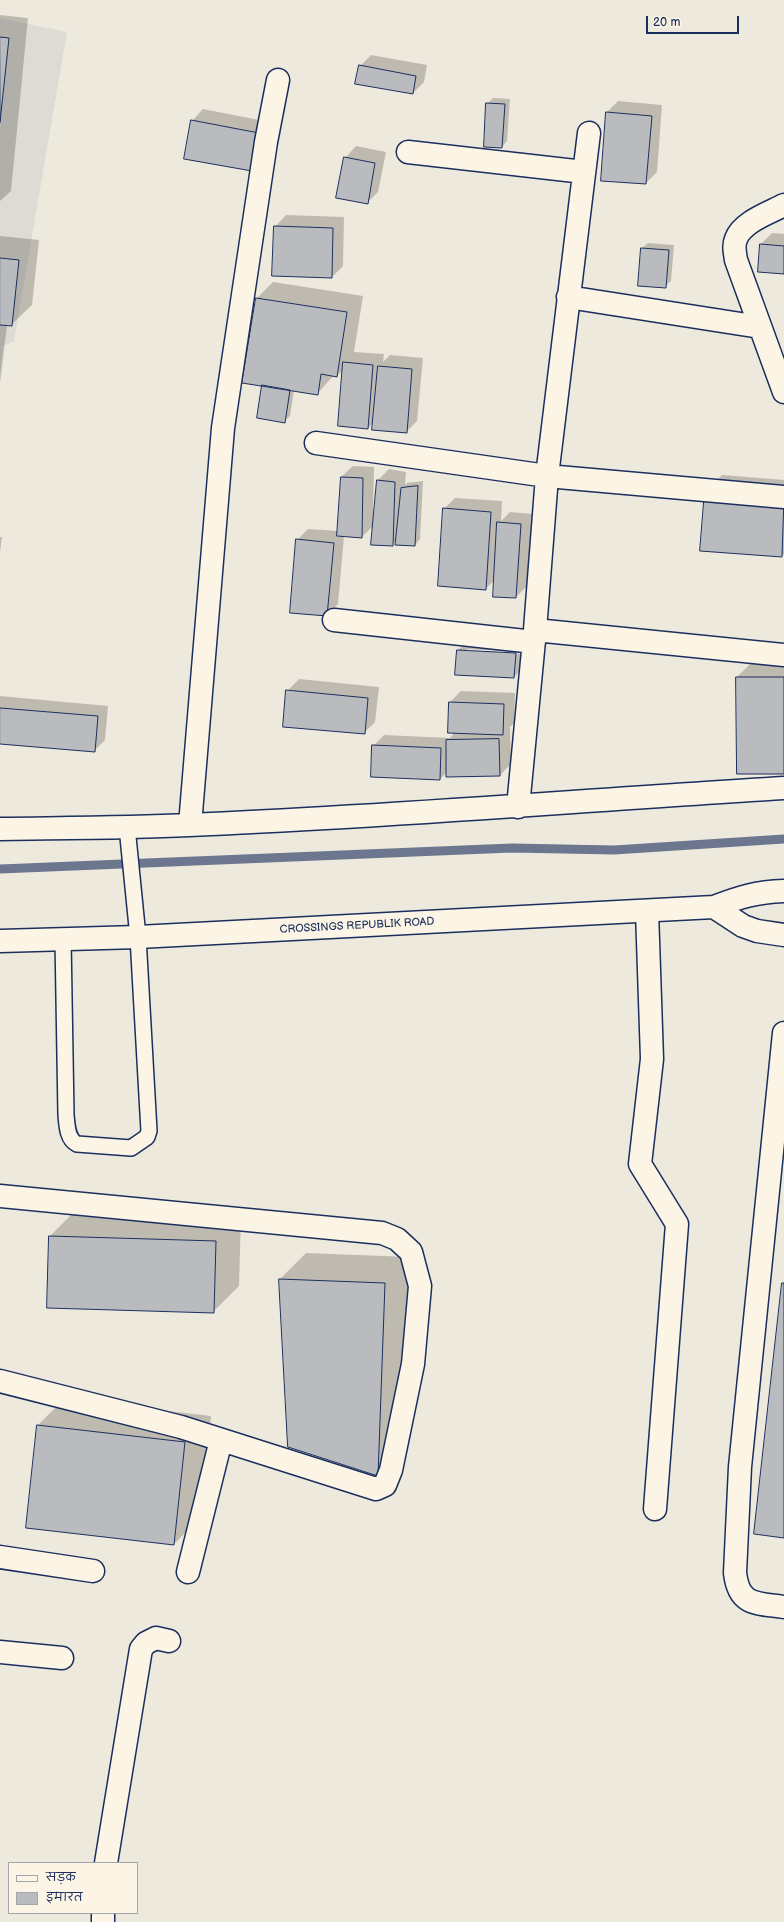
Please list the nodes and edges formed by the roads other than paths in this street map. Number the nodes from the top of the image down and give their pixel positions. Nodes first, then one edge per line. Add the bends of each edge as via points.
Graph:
1 (278, 80) dead end
2 (589, 133) dead end
3 (408, 152) dead end
4 (584, 172) junction
5 (784, 205) edge
6 (568, 297) junction
7 (760, 327) junction
8 (784, 392) edge
9 (316, 442) dead end
10 (547, 476) junction
11 (784, 497) edge
12 (334, 620) dead end
13 (534, 636) junction
14 (784, 655) edge
15 (784, 788) edge
16 (518, 807) junction
17 (190, 825) junction
18 (127, 827) junction
19 (0, 829) edge
20 (784, 891) edge
21 (714, 907) junction
22 (647, 910) junction
23 (784, 934) edge
24 (138, 937) junction
25 (63, 939) junction
26 (0, 941) edge
27 (784, 1033) edge
28 (0, 1196) edge
29 (0, 1381) edge
30 (221, 1440) junction
31 (655, 1509) dead end
32 (0, 1557) edge
33 (93, 1572) dead end
34 (188, 1572) dead end
35 (784, 1607) edge
36 (170, 1641) dead end
37 (0, 1652) edge
38 (62, 1658) dead end
39 (106, 1862) edge

1 - 17 street via 266,142 223,428
2 - 4 street
3 - 4 street
4 - 6 street
5 - 7 street via 744,228 736,237 734,247 736,260
6 - 7 street
6 - 10 street
7 - 8 street
9 - 10 street
10 - 11 street
10 - 13 street
12 - 13 street
13 - 14 street
13 - 16 street
15 - 16 street
16 - 17 street
17 - 18 street
18 - 19 street
18 - 24 lane
20 - 21 street, CROSSINGS REPUBLIK ROAD via 762,891
21 - 22 street, CROSSINGS REPUBLIK ROAD
21 - 23 street via 743,926 757,931
22 - 24 street, CROSSINGS REPUBLIK ROAD
22 - 31 street via 652,1059 640,1164 677,1224
24 - 25 street, CROSSINGS REPUBLIK ROAD
24 - 25 lane via 149,1131 144,1140 131,1148 77,1144 73,1142 69,1133 66,1115
25 - 26 street, CROSSINGS REPUBLIK ROAD
27 - 35 street via 740,1467 735,1573 737,1587 744,1597 760,1604
28 - 30 street via 382,1233 396,1239 411,1252 420,1286 413,1364 391,1470 385,1485 376,1488
29 - 30 street via 181,1427
30 - 34 street
32 - 33 street
36 - 39 street via 156,1638 141,1649
37 - 38 street

